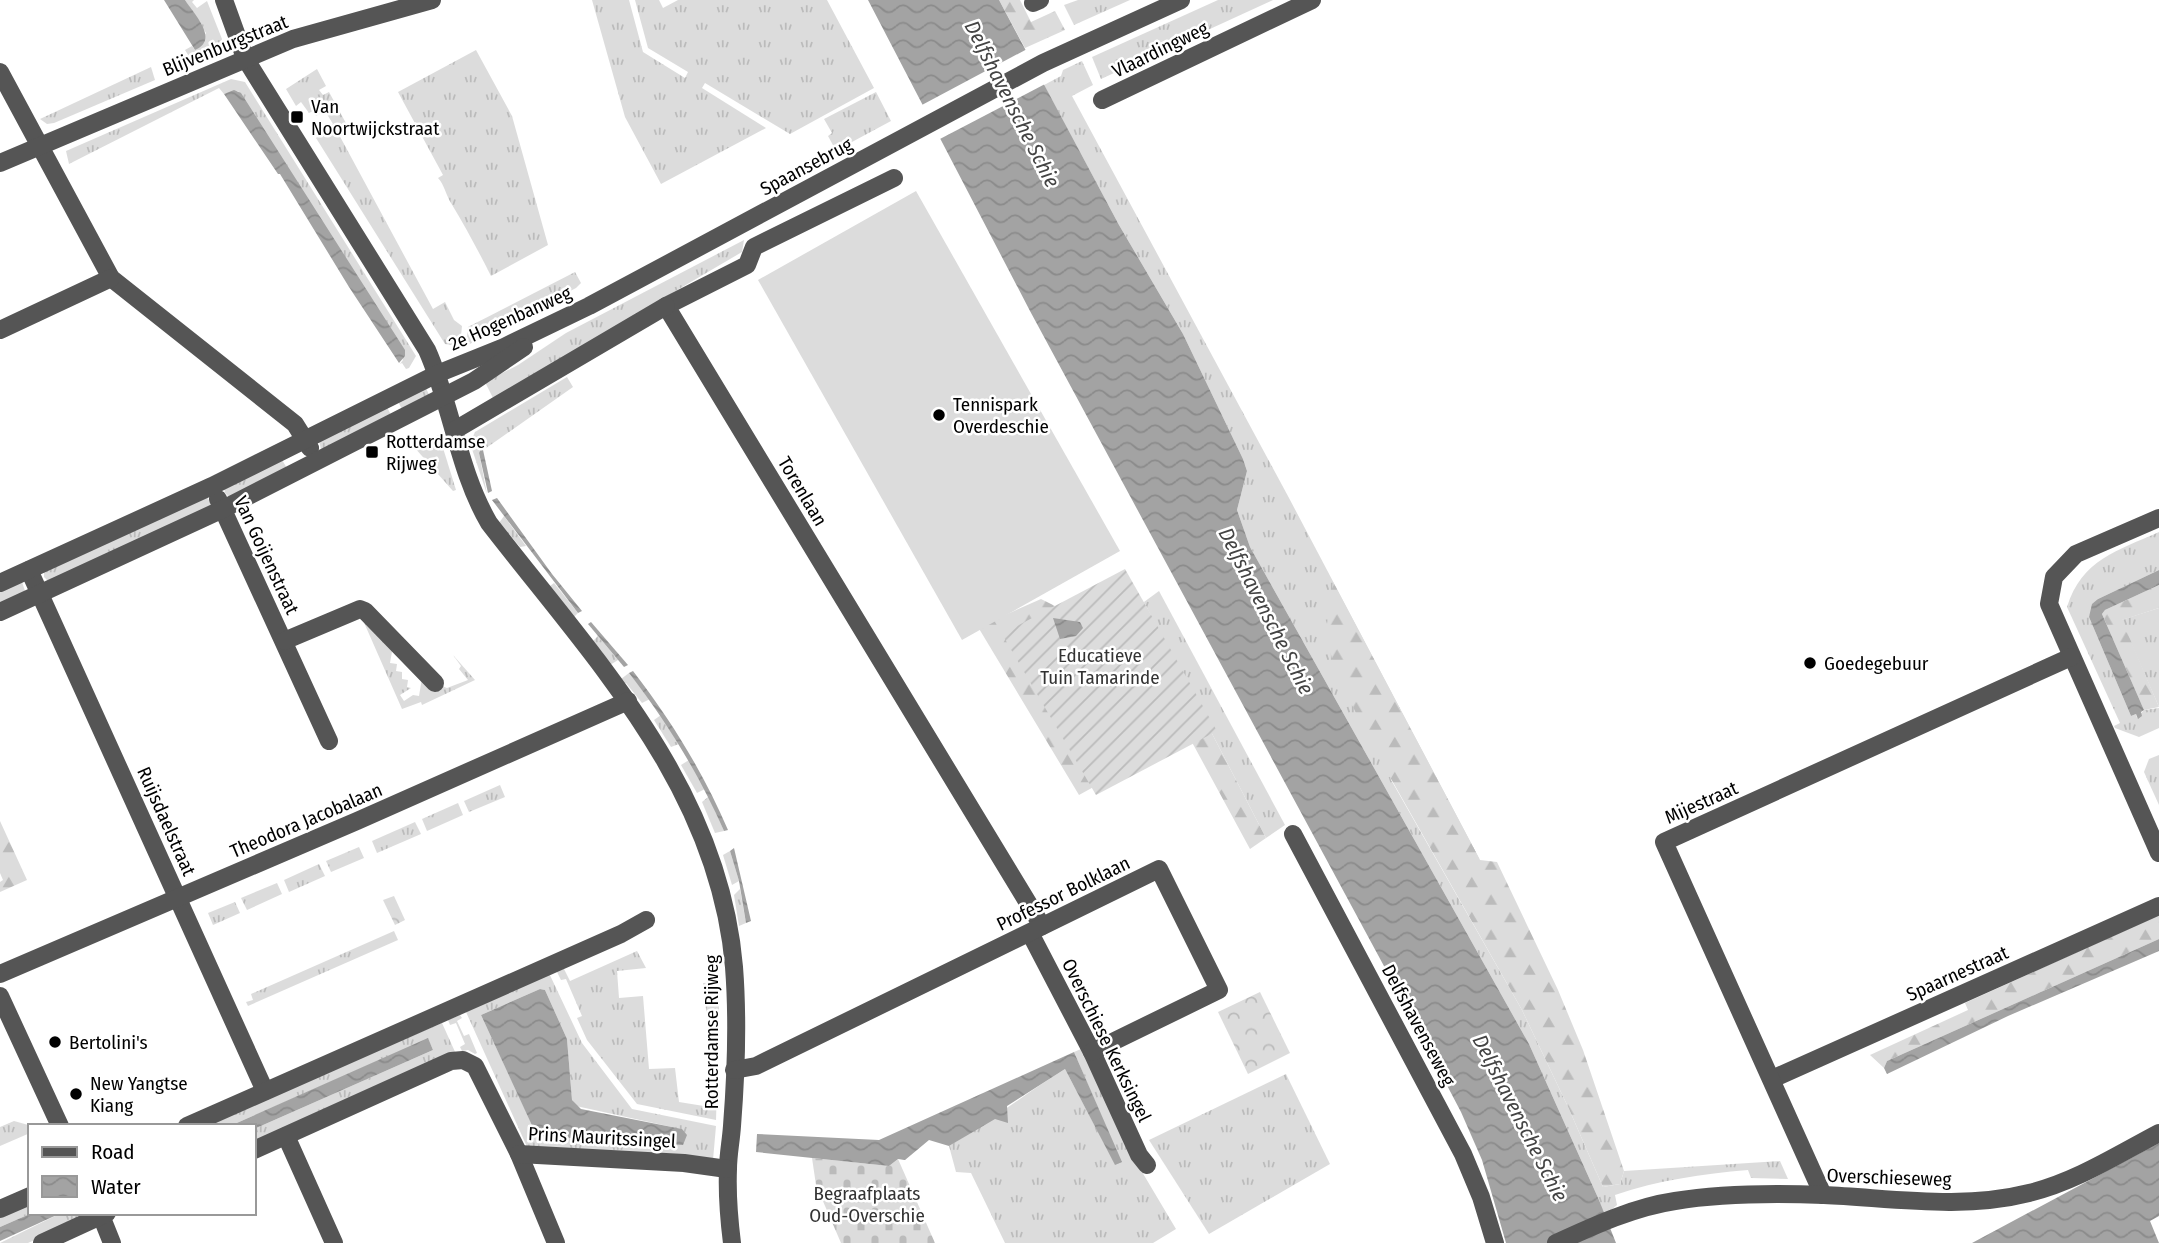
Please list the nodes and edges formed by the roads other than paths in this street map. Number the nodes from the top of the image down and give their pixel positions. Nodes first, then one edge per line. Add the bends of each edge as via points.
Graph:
1 (224, 0) edge
2 (1181, 0) edge
3 (1312, 0) edge
4 (419, 2) edge
5 (245, 58) junction
6 (1043, 63) joint
7 (0, 72) edge
8 (1102, 100) dead end
9 (40, 145) junction
10 (0, 163) edge
11 (894, 178) dead end
12 (111, 278) junction
13 (589, 306) junction
14 (666, 306) junction
15 (0, 330) edge
16 (437, 374) junction
17 (445, 396) junction
18 (455, 430) junction
19 (306, 439) junction
20 (317, 461) junction
21 (212, 486) junction
22 (223, 509) junction
23 (2159, 518) edge
24 (29, 570) junction
25 (0, 583) edge
26 (40, 594) junction
27 (0, 612) edge
28 (284, 641) junction
29 (2071, 657) junction
30 (435, 683) dead end
31 (628, 701) junction
32 (329, 741) dead end
33 (1293, 834) dead end
34 (2159, 853) edge
35 (178, 897) junction
36 (2159, 906) edge
37 (646, 920) dead end
38 (1036, 929) junction
39 (0, 974) edge
40 (0, 996) edge
41 (1092, 1052) junction
42 (734, 1070) junction
43 (1773, 1079) junction
44 (265, 1091) junction
45 (59, 1124) edge
46 (191, 1124) edge
47 (2159, 1133) edge
48 (286, 1136) junction
49 (256, 1149) edge
50 (519, 1154) junction
51 (1147, 1165) dead end
52 (727, 1169) junction
53 (1823, 1195) junction
54 (28, 1197) edge
55 (0, 1209) edge
56 (101, 1215) edge
57 (103, 1215) edge
58 (42, 1243) edge
59 (112, 1243) edge
60 (334, 1243) edge
61 (556, 1243) edge
62 (732, 1243) edge
63 (1495, 1243) edge
64 (1556, 1243) edge

1 - 5 street
2 - 6 street, Vlaardingweg
3 - 8 street, Vlaardingweg
4 - 5 street, Blijvenburgstraat
5 - 9 street, Blijvenburgstraat
5 - 16 street via 427,350
6 - 13 street, Spaansebrug
7 - 9 street
9 - 10 street, Blijvenburgstraat
9 - 12 street
11 - 14 street via 754,247 747,265
12 - 15 street
12 - 19 street via 295,424
13 - 16 street, 2e Hogenbanweg
13 - 17 street, 2e Hogenbanweg
14 - 18 street
14 - 38 street, Torenlaan
16 - 17 street
16 - 19 street, 2e Hogenbanweg
17 - 18 street, Rotterdamse Rijweg
17 - 20 street, 2e Hogenbanweg
18 - 31 street, Rotterdamse Rijweg via 475,497 489,523
19 - 20 street
19 - 21 street, 2e Hogenbanweg
20 - 22 street, 2e Hogenbanweg
21 - 22 street, Van Goijenstraat
21 - 24 street, 2e Hogenbanweg
22 - 26 street, 2e Hogenbanweg
22 - 28 street, Van Goijenstraat
23 - 29 street via 2077,554 2054,577 2049,604
24 - 25 street, 2e Hogenbanweg
24 - 26 street, Ruijsdaelstraat
26 - 27 street, 2e Hogenbanweg
26 - 35 street, Ruijsdaelstraat
28 - 30 street, Van Goijenstraat via 360,609
28 - 32 street, Van Goijenstraat
29 - 34 street
29 - 43 street, Mijestraat via 1664,842
31 - 35 street, Theodora Jacobalaan
31 - 42 street, Rotterdamse Rijweg via 684,791 718,876 734,966
33 - 63 street, Delfshavenseweg via 1463,1154
35 - 39 street, Theodora Jacobalaan
35 - 44 street, Ruijsdaelstraat
36 - 43 street, Spaarnestraat
37 - 44 street
38 - 41 street, Overschiese Kerksingel
38 - 41 street, Professor Bolklaan via 1159,869 1219,990
38 - 42 street, Professor Bolklaan via 756,1066
40 - 45 street
41 - 51 street, Overschiese Kerksingel
42 - 52 street, Rotterdamse Rijweg
43 - 53 street, Mijestraat
44 - 46 street
47 - 53 street, Overschieseweg via 2063,1183 2028,1194 1977,1201
48 - 49 street, Prins Mauritssingel
48 - 50 street, Prins Mauritssingel via 451,1061 463,1060 475,1066
48 - 60 street
50 - 52 street, Prins Mauritssingel
50 - 61 street
52 - 62 street, Rotterdamse Rijweg
53 - 64 street, Overschieseweg via 1734,1194 1673,1201
54 - 55 street
56 - 58 street
57 - 59 street

